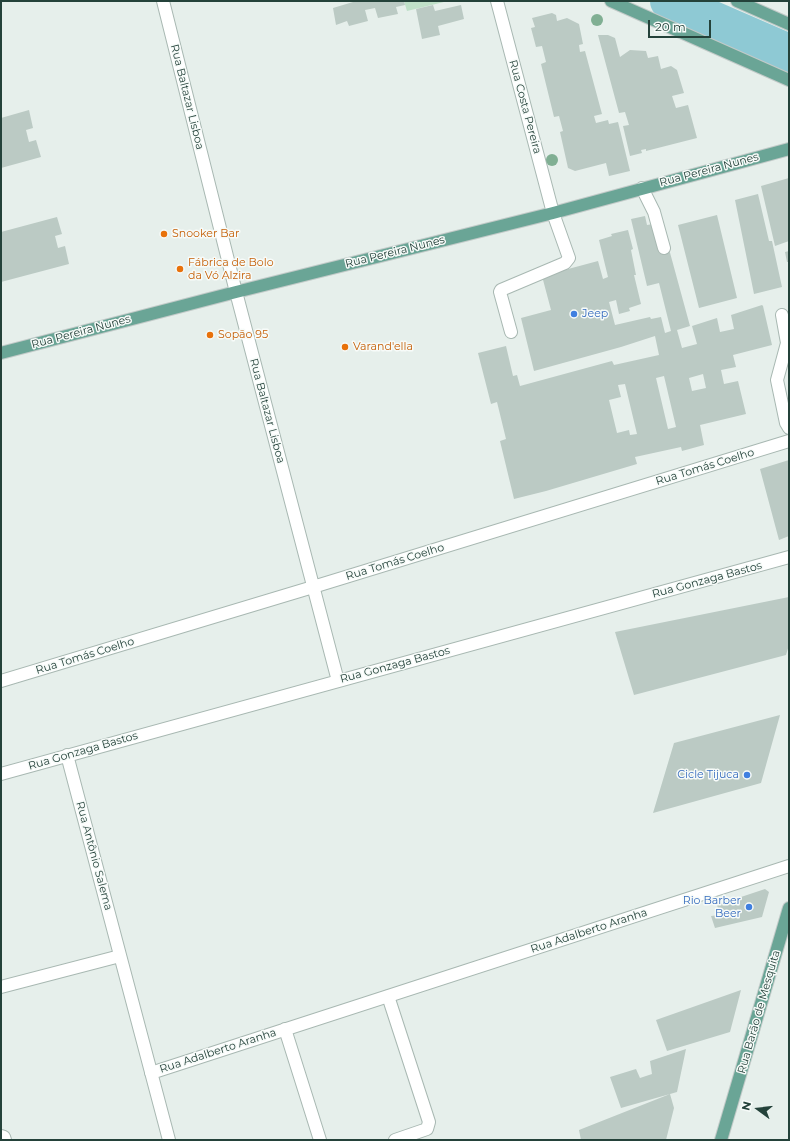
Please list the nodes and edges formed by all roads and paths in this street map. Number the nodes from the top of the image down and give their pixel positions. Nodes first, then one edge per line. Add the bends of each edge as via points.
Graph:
1 (163, 1) edge
2 (497, 1) edge
3 (611, 1) edge
4 (737, 1) edge
5 (789, 24) edge
6 (789, 80) edge
7 (789, 148) edge
8 (642, 188) junction
9 (553, 213) junction
10 (664, 248) dead end
11 (236, 292) junction
12 (782, 315) dead end
13 (510, 332) dead end
14 (1, 353) edge
15 (789, 428) edge
16 (789, 442) edge
17 (789, 557) edge
18 (313, 587) junction
19 (1, 681) edge
20 (338, 681) junction
21 (67, 755) junction
22 (1, 774) edge
23 (789, 866) edge
24 (789, 908) edge
25 (786, 928) edge
26 (120, 956) junction
27 (1, 988) edge
28 (388, 996) junction
29 (285, 1029) junction
30 (151, 1073) junction
31 (1, 1136) edge
32 (5, 1140) edge
33 (168, 1140) edge
34 (320, 1140) edge
35 (395, 1140) edge
36 (721, 1140) edge

1 - 11 street, Rua Baltazar Lisboa
2 - 9 street, Rua Costa Pereira
3 - 6 main road
4 - 5 main road
7 - 8 main road, Rua Pereira Nunes
8 - 9 main road, Rua Pereira Nunes
8 - 10 street via 654,212
9 - 11 main road, Rua Pereira Nunes
9 - 13 street, Rua Costa Pereira via 568,261 501,290
11 - 14 main road, Rua Pereira Nunes
11 - 18 street, Rua Baltazar Lisboa
12 - 15 street via 787,343 777,380
16 - 18 street, Rua Tomás Coelho
17 - 20 street, Rua Gonzaga Bastos
18 - 19 street, Rua Tomás Coelho
18 - 20 street, Rua Baltazar Lisboa
20 - 21 street, Rua Gonzaga Bastos
21 - 22 street, Rua Gonzaga Bastos
21 - 26 street, Rua Antônio Salema
23 - 28 street, Rua Adalberto Aranha
24 - 25 main road, Rua Barão de Mesquita
25 - 36 main road, Rua Barão de Mesquita
26 - 27 street
26 - 30 street, Rua Antônio Salema
28 - 29 street, Rua Adalberto Aranha
28 - 35 street via 429,1122 427,1129
29 - 30 street, Rua Adalberto Aranha
29 - 34 street, Rua Adalberto Aranha
30 - 33 street, Rua Antônio Salema
31 - 32 street

